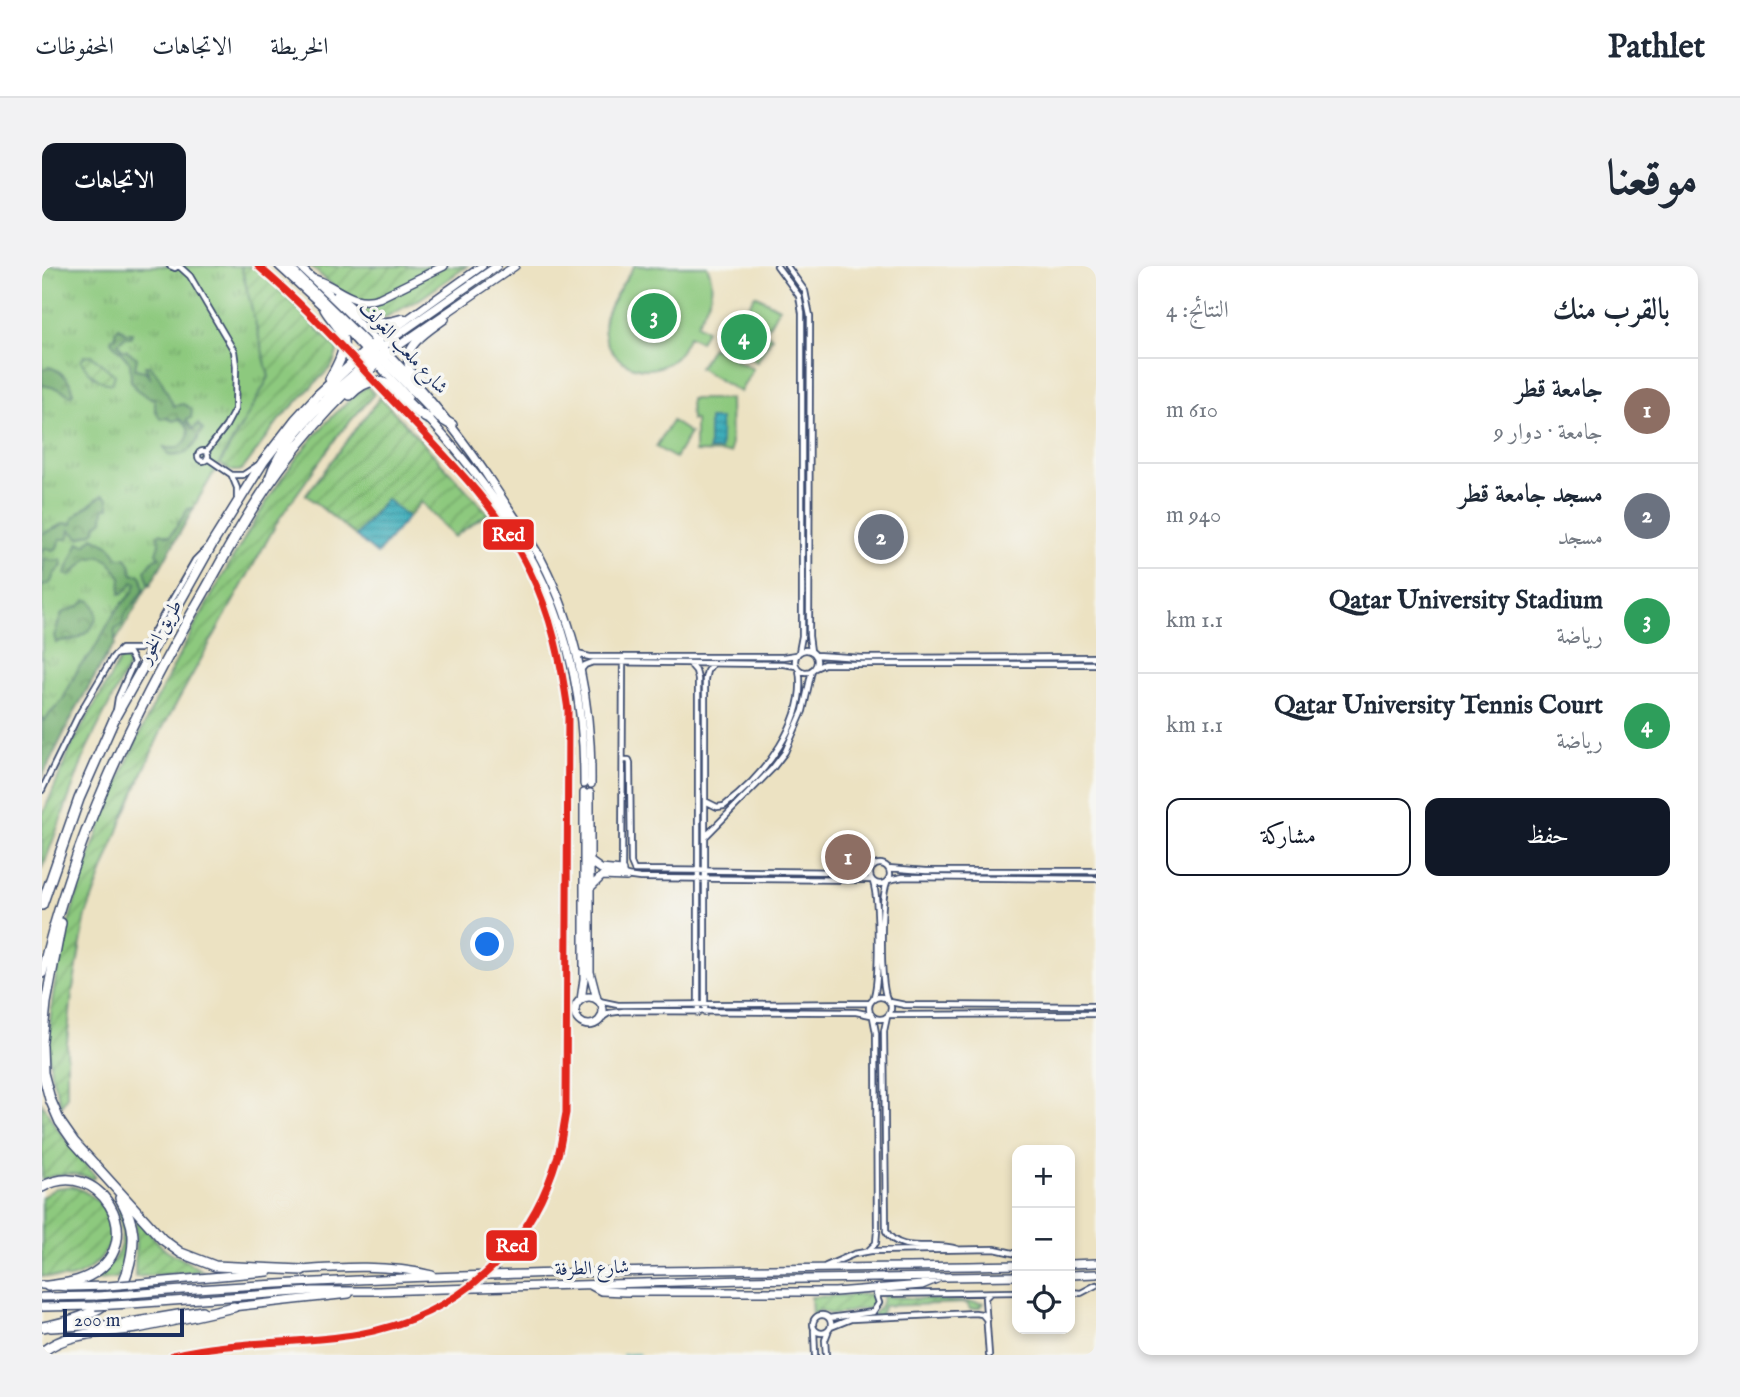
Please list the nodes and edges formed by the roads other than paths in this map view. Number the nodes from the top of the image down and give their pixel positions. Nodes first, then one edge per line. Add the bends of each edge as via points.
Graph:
1 (170, 266) edge
2 (179, 266) edge
3 (279, 266) edge
4 (288, 266) edge
5 (299, 266) edge
6 (444, 266) edge
7 (482, 266) edge
8 (497, 266) edge
9 (515, 266) edge
10 (777, 266) edge
11 (787, 266) edge
12 (312, 279) junction
13 (324, 290) junction
14 (465, 300) junction
15 (326, 309) junction
16 (410, 316) junction
17 (377, 352) junction
18 (810, 379) junction
19 (803, 380) junction
20 (329, 385) junction
21 (428, 396) junction
22 (429, 419) junction
23 (452, 425) junction
24 (307, 432) junction
25 (803, 447) junction
26 (810, 448) junction
27 (262, 463) junction
28 (232, 475) junction
29 (270, 484) junction
30 (237, 502) junction
31 (803, 534) junction
32 (810, 534) junction
33 (212, 544) junction
34 (797, 653) junction
35 (813, 653) junction
36 (576, 654) junction
37 (113, 656) junction
38 (623, 657) junction
39 (1096, 657) edge
40 (622, 664) junction
41 (690, 664) junction
42 (712, 664) junction
43 (1096, 664) edge
44 (797, 668) junction
45 (814, 669) junction
46 (580, 671) junction
47 (116, 715) junction
48 (623, 760) junction
49 (42, 790) edge
50 (705, 801) junction
51 (705, 837) junction
52 (592, 862) junction
53 (873, 867) junction
54 (888, 868) junction
55 (671, 870) junction
56 (697, 870) junction
57 (705, 870) junction
58 (1031, 872) junction
59 (1050, 872) junction
60 (1096, 872) edge
61 (624, 874) junction
62 (671, 878) junction
63 (1031, 878) junction
64 (1050, 878) junction
65 (697, 879) junction
66 (705, 879) junction
67 (1096, 879) edge
68 (872, 881) junction
69 (887, 881) junction
70 (591, 886) junction
71 (63, 900) junction
72 (42, 905) edge
73 (42, 973) edge
74 (581, 1000) junction
75 (598, 1000) junction
76 (871, 1001) junction
77 (888, 1001) junction
78 (698, 1005) junction
79 (705, 1006) junction
80 (1051, 1006) junction
81 (1096, 1006) edge
82 (630, 1008) junction
83 (698, 1013) junction
84 (705, 1013) junction
85 (1050, 1014) junction
86 (1096, 1014) edge
87 (872, 1016) junction
88 (888, 1016) junction
89 (600, 1019) junction
90 (42, 1044) edge
91 (877, 1163) junction
92 (884, 1163) junction
93 (105, 1177) junction
94 (877, 1178) junction
95 (885, 1178) junction
96 (42, 1187) edge
97 (877, 1203) junction
98 (885, 1203) junction
99 (877, 1222) junction
100 (885, 1222) junction
101 (957, 1249) junction
102 (868, 1251) junction
103 (1012, 1252) edge
104 (1096, 1263) edge
105 (1075, 1264) edge
106 (1012, 1265) edge
107 (820, 1269) junction
108 (302, 1270) junction
109 (1096, 1274) edge
110 (1075, 1275) edge
111 (440, 1276) junction
112 (1012, 1276) edge
113 (940, 1277) junction
114 (45, 1285) edge
115 (589, 1285) junction
116 (1096, 1285) edge
117 (865, 1290) junction
118 (377, 1291) junction
119 (1075, 1292) edge
120 (991, 1293) junction
121 (1012, 1293) edge
122 (876, 1294) junction
123 (42, 1297) edge
124 (985, 1304) junction
125 (42, 1307) edge
126 (234, 1307) junction
127 (975, 1313) junction
128 (829, 1318) junction
129 (987, 1320) junction
130 (43, 1327) edge
131 (814, 1329) junction
132 (830, 1329) junction
133 (42, 1352) edge
134 (815, 1355) edge
135 (826, 1355) edge
136 (989, 1355) edge

1 - 2 street
2 - 28 street via 190,276 236,360 233,413 207,455
3 - 15 main road, شارع ملعب الغولف
4 - 17 main road
5 - 12 main road, شارع ملعب الغولف
6 - 12 main road via 368,301 349,298
7 - 16 main road
8 - 17 main road
9 - 14 main road
10 - 19 street via 802,304
11 - 18 street via 809,303
12 - 13 main road, شارع ملعب الغولف
13 - 16 main road via 338,295 367,320 381,323
13 - 17 main road, شارع ملعب الغولف
14 - 17 main road
14 - 21 main road via 409,351 410,371
15 - 17 main road, شارع ملعب الغولف
15 - 20 highway via 344,344
16 - 17 main road
17 - 20 highway, طريق الخور
17 - 21 main road, شارع ملعب الغولف
17 - 22 main road, شارع ملعب الغولف
17 - 23 highway
17 - 24 highway, طريق الخور
17 - 29 highway via 295,436 274,467
18 - 19 street
18 - 26 street
19 - 25 street
20 - 27 highway, طريق الخور
21 - 23 main road, شارع ملعب الغولف
22 - 24 highway via 393,387 373,383 358,388 317,429
22 - 46 main road, شارع ملعب الغولف via 507,518 546,585 575,679 587,784 589,729
23 - 36 main road, شارع ملعب الغولف via 541,559
24 - 29 highway, طريق الخور
25 - 26 street
25 - 31 street
26 - 32 street
27 - 28 street via 243,475
27 - 30 highway, طريق الخور
28 - 30 street
29 - 71 highway, طريق الخور via 133,722 105,782
30 - 33 highway, طريق الخور
31 - 32 street
31 - 34 street via 802,636
32 - 35 street via 809,636
33 - 37 street via 195,560 146,645 121,649
33 - 47 highway, طريق الخور
34 - 35 street via 806,649
34 - 38 street via 783,657
34 - 44 street
35 - 39 street via 862,658
35 - 45 street
36 - 38 street
36 - 46 main road, شارع ملعب الغولف
37 - 47 street via 125,652 134,660
37 - 49 street
38 - 40 street
40 - 41 street
40 - 46 street via 590,663
40 - 48 street
41 - 42 street
41 - 56 street via 698,679
42 - 44 street
42 - 50 street via 705,679
43 - 45 street via 824,664
44 - 45 street
44 - 50 street via 801,684 794,716 773,757 724,806
45 - 51 street via 801,718 785,752
47 - 72 highway, طريق الخور via 79,799
48 - 55 street via 630,763 631,867
48 - 61 street
50 - 51 street
51 - 57 street
52 - 61 main road
52 - 70 main road
52 - 74 main road via 587,793
53 - 54 street
53 - 57 street via 851,872
53 - 68 street
54 - 58 street
54 - 69 street
55 - 56 street
55 - 62 street
56 - 57 street
56 - 65 street
57 - 66 street
58 - 59 street
58 - 63 street
59 - 60 street
59 - 64 street
61 - 62 street
61 - 70 main road via 602,876
62 - 65 street
63 - 64 street
63 - 69 street via 899,877
64 - 67 street
65 - 66 street
65 - 78 street
66 - 68 street
66 - 79 street
68 - 69 street
68 - 76 street via 877,984
69 - 77 street via 883,982
70 - 75 main road via 591,978
71 - 73 highway, طريق الخور
71 - 90 highway
74 - 75 main road
74 - 89 main road via 576,1010 580,1021 589,1024
75 - 82 street
75 - 89 main road via 603,1010
76 - 77 street via 880,997
76 - 79 street
76 - 87 street
77 - 80 street
77 - 88 street
78 - 79 street
78 - 82 street
78 - 83 street
79 - 84 street
80 - 81 street
80 - 85 street
82 - 83 street
82 - 89 street
83 - 84 street
84 - 87 street via 856,1012
85 - 86 street
85 - 88 street
87 - 88 street via 880,1020
87 - 91 street
88 - 92 street via 884,1031
90 - 93 highway via 43,1073 60,1122
91 - 92 street
91 - 94 street
92 - 95 street
93 - 108 highway via 162,1239 192,1258 224,1268
93 - 130 highway via 126,1208 133,1234 121,1288 115,1297 79,1318
94 - 95 street
94 - 97 street
95 - 98 street
96 - 114 highway via 74,1180 97,1190 113,1209 117,1233 110,1257 93,1274
97 - 98 street
97 - 99 street
98 - 100 street
99 - 100 street
99 - 102 street via 876,1243
100 - 101 street via 887,1234 898,1244
101 - 102 street, شارع الطرفة
101 - 103 street, شارع الطرفة
102 - 107 street, شارع الطرفة
104 - 105 main road
106 - 107 main road, شارع الطرفة
107 - 111 main road, شارع الطرفة
108 - 111 main road via 396,1270
108 - 114 main road, bridge via 108,1286
109 - 110 main road
111 - 123 main road, شارع الطرفة, bridge
112 - 113 main road, شارع الطرفة
113 - 115 main road, شارع الطرفة
113 - 117 main road via 922,1285
115 - 117 main road via 601,1291 724,1294
115 - 118 main road, شارع الطرفة
116 - 119 street
117 - 122 street
118 - 125 main road, شارع الطرفة, bridge via 312,1290
118 - 126 main road
120 - 121 street
120 - 122 street
120 - 124 street
122 - 128 street via 879,1303 873,1312
124 - 127 street
124 - 129 street
126 - 130 main road via 119,1324
126 - 133 highway via 77,1336
127 - 129 street
127 - 132 street via 851,1319
128 - 131 street via 816,1317
128 - 132 street
129 - 136 street
131 - 132 street via 820,1333
131 - 134 street
132 - 135 street

